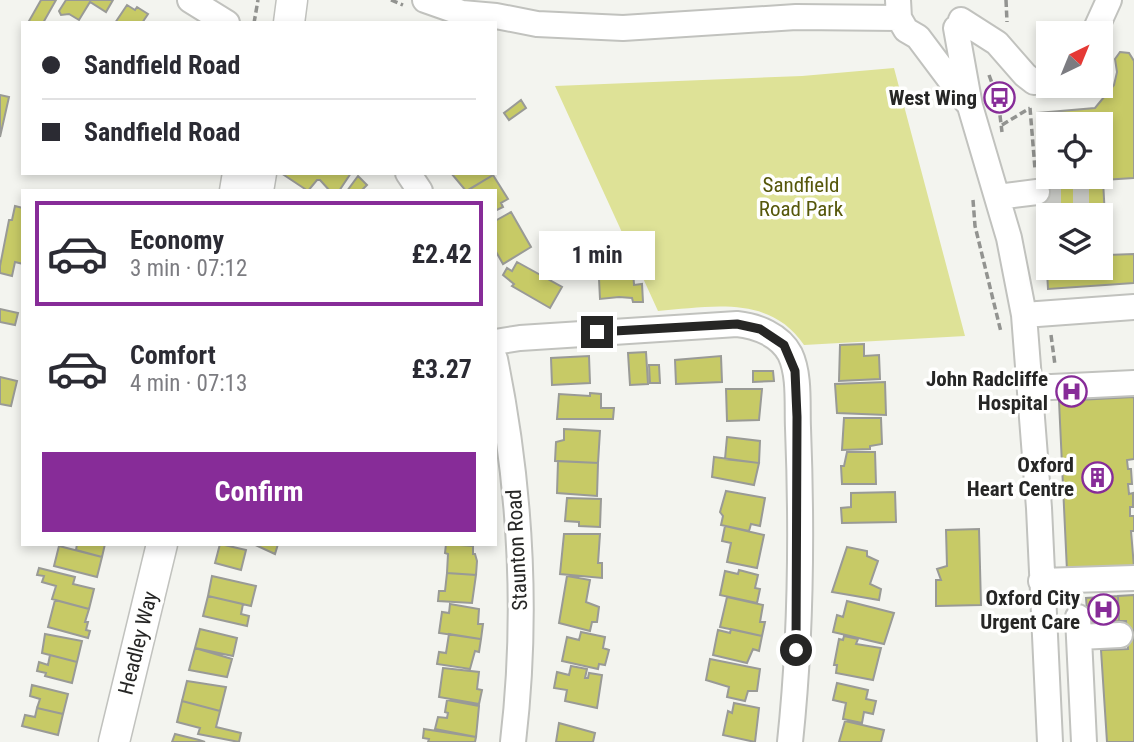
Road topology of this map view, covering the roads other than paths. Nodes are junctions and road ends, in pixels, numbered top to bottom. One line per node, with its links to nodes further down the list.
1 (190, 0): 12 (street)
2 (272, 0): 13 (main road)
3 (292, 0): 14 (main road)
4 (425, 0): 10 (street)
5 (464, 0): 10 (street)
6 (859, 0): 11 (street)
7 (1109, 0): 15 (street)
8 (899, 9): 11 (street); 16 (street)
9 (963, 12): 16 (street); 17 (street); 18 (street)
10 (496, 16): 11 (street)
11 (796, 17)
12 (224, 21)
13 (268, 21)
14 (289, 21)
15 (1099, 21)
16 (918, 37): 18 (street)
17 (1036, 82)
18 (970, 106): 20 (street)
19 (1036, 181): 20 (street)
20 (986, 196): 22 (street)
21 (1134, 307): 22 (street)
22 (1035, 314): 26 (street)
23 (497, 342): 33 (street)
24 (497, 372): 32 (street, Staunton Road)
25 (1134, 383): 26 (street)
26 (1031, 388): 29 (street)
27 (162, 546): 31 (main road, Headley Way)
28 (1134, 578): 29 (street)
29 (1041, 581): 34 (street)
30 (1120, 635): 35 (street)
31 (114, 742)
32 (513, 742)
33 (790, 742)
34 (1051, 742)
35 (1084, 742)

